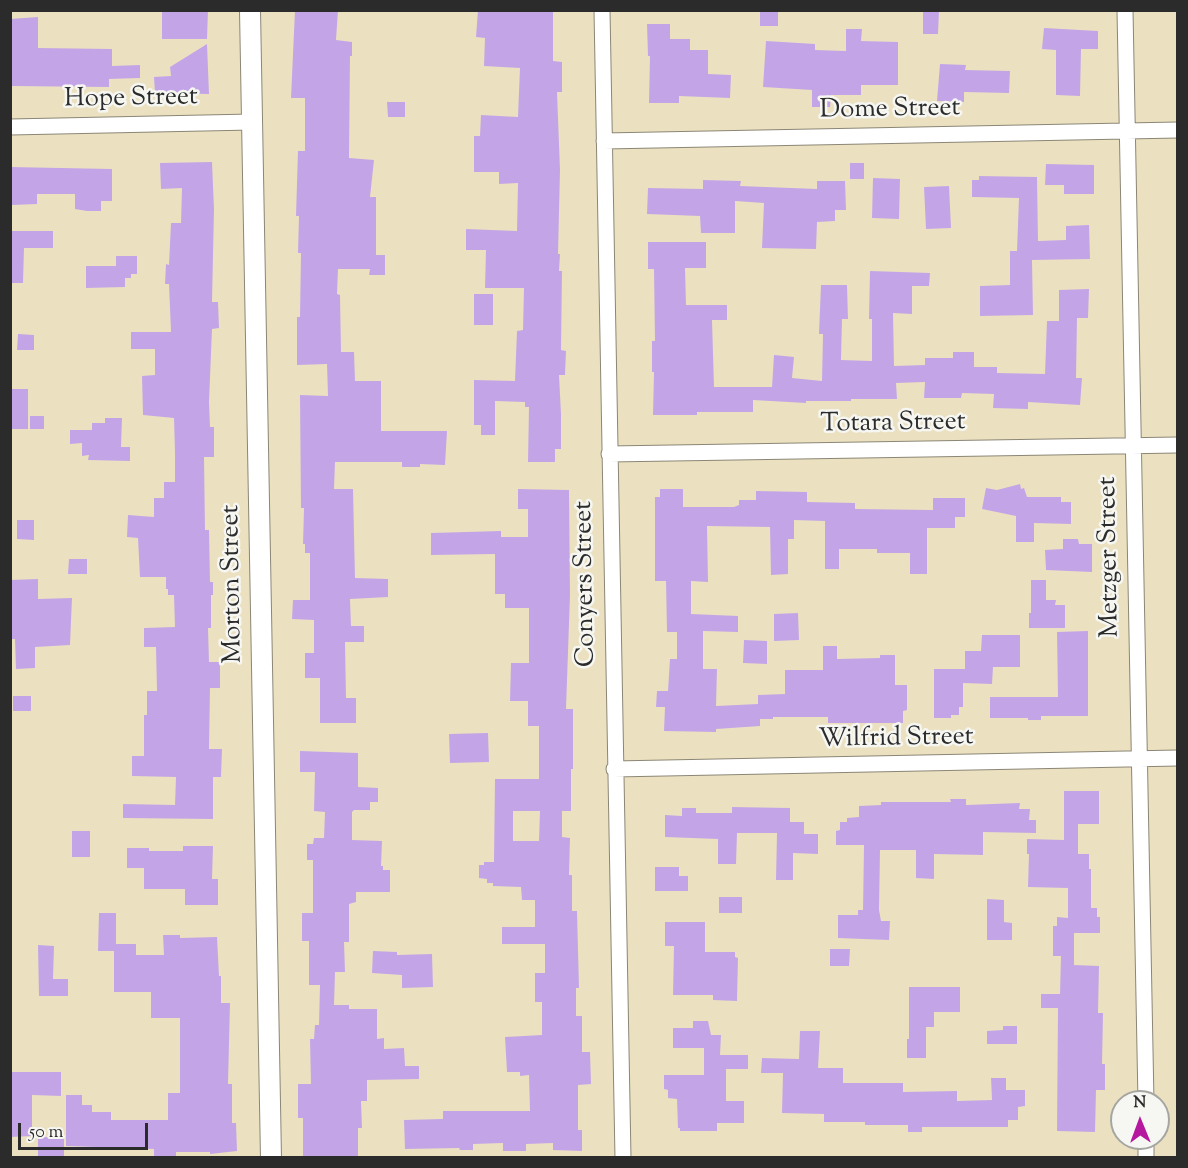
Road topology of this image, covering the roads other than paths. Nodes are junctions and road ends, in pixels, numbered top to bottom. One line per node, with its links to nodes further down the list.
1 (250, 10): 4 (street, Morton Street)
2 (602, 10): 8 (street, Conyers Street)
3 (1125, 10): 7 (street, Metzger Street)
4 (252, 122): 5 (street, Hope Street); 16 (street, Morton Street)
5 (10, 127)
6 (1178, 130): 7 (street, Dome Street)
7 (1127, 131): 8 (street, Dome Street); 9 (street, Metzger Street)
8 (604, 141): 11 (street, Conyers Street)
9 (1133, 445): 10 (street, Totara Street); 11 (street, Totara Street); 13 (street, Metzger Street)
10 (1178, 445)
11 (609, 454): 14 (street, Conyers Street)
12 (1178, 758): 13 (street, Wilfrid Street)
13 (1140, 759): 14 (street, Wilfrid Street); 15 (street, Metzger Street)
14 (614, 769): 17 (street, Conyers Street)
15 (1146, 1090)
16 (271, 1158)
17 (622, 1158)

